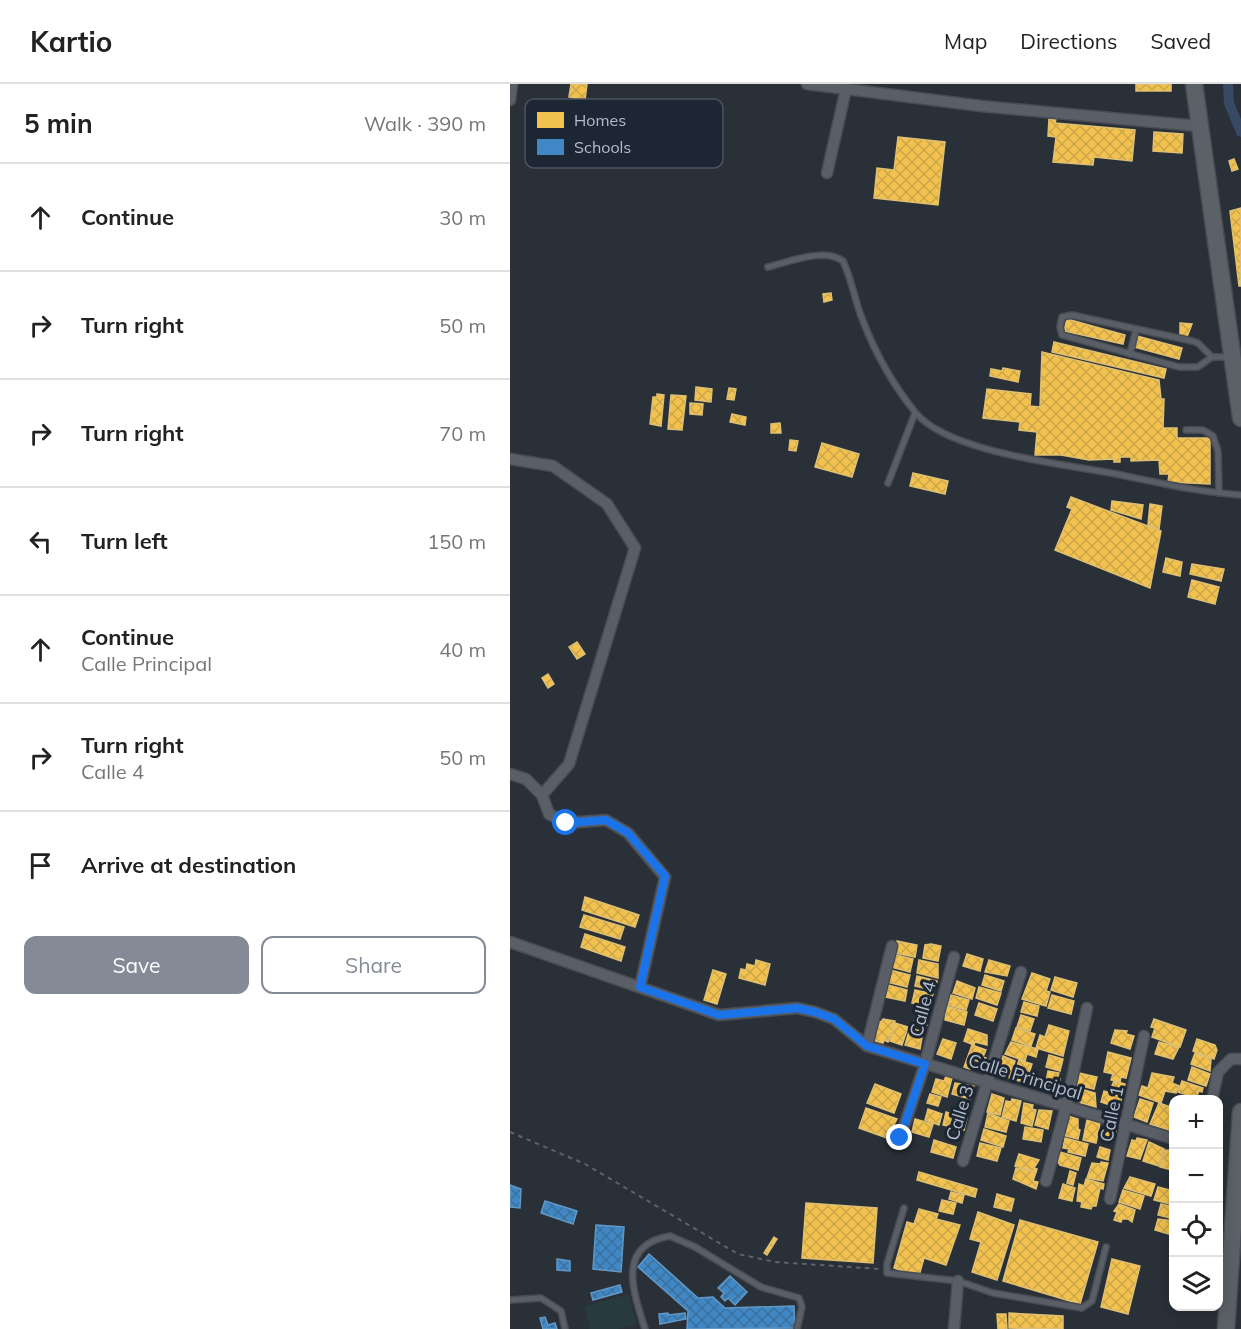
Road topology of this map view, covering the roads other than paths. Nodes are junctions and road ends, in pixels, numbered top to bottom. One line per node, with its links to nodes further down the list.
1 (512, 84): 5 (street)
2 (807, 84): 4 (street)
3 (1194, 84): 6 (main road)
4 (846, 89): 6 (street); 7 (street)
5 (510, 100)
6 (1198, 126): 12 (main road)
7 (828, 173)
8 (768, 267): 13 (lane)
9 (1136, 329): 10 (lane); 10 (lane); 11 (lane)
10 (1130, 354): 11 (lane)
11 (1212, 357): 12 (lane)
12 (1233, 357): 14 (main road)
13 (915, 413): 17 (lane); 18 (lane)
14 (1241, 418)
15 (1186, 430): 18 (lane)
16 (510, 459): 21 (street)
17 (888, 483)
18 (1219, 494): 19 (lane)
19 (1241, 495)
20 (510, 774): 21 (street)
21 (543, 795): 26 (street)
22 (510, 942): 26 (street)
23 (892, 946): 29 (street)
24 (954, 957): 31 (street, Calle 4)
25 (1021, 972): 32 (street, Calle 3)
26 (640, 987): 29 (street)
27 (1087, 1008): 34 (street)
28 (1144, 1036): 36 (street, Calle 1)
29 (867, 1046): 31 (street, Calle Principal)
30 (1241, 1059): 33 (street)
31 (925, 1064): 32 (street, Calle Principal); 38 (street, Calle 4)
32 (987, 1083): 34 (street, Calle Principal); 39 (street, Calle 3)
33 (1213, 1095)
34 (1066, 1107): 36 (street, Calle Principal); 40 (street)
35 (1241, 1112): 43 (main road)
36 (1127, 1126): 37 (street, Calle Principal); 41 (street, Calle 1)
37 (1169, 1137)
38 (900, 1138)
39 (963, 1161)
40 (1047, 1181)
41 (1110, 1199)
42 (904, 1208): 45 (lane)
43 (1225, 1246): 51 (main road)
44 (1106, 1247): 45 (lane)
45 (958, 1281): 50 (street)
46 (510, 1300): 47 (lane)
47 (565, 1329)
48 (645, 1329): 49 (lane)
49 (797, 1329)
50 (954, 1329)
51 (1226, 1329)

